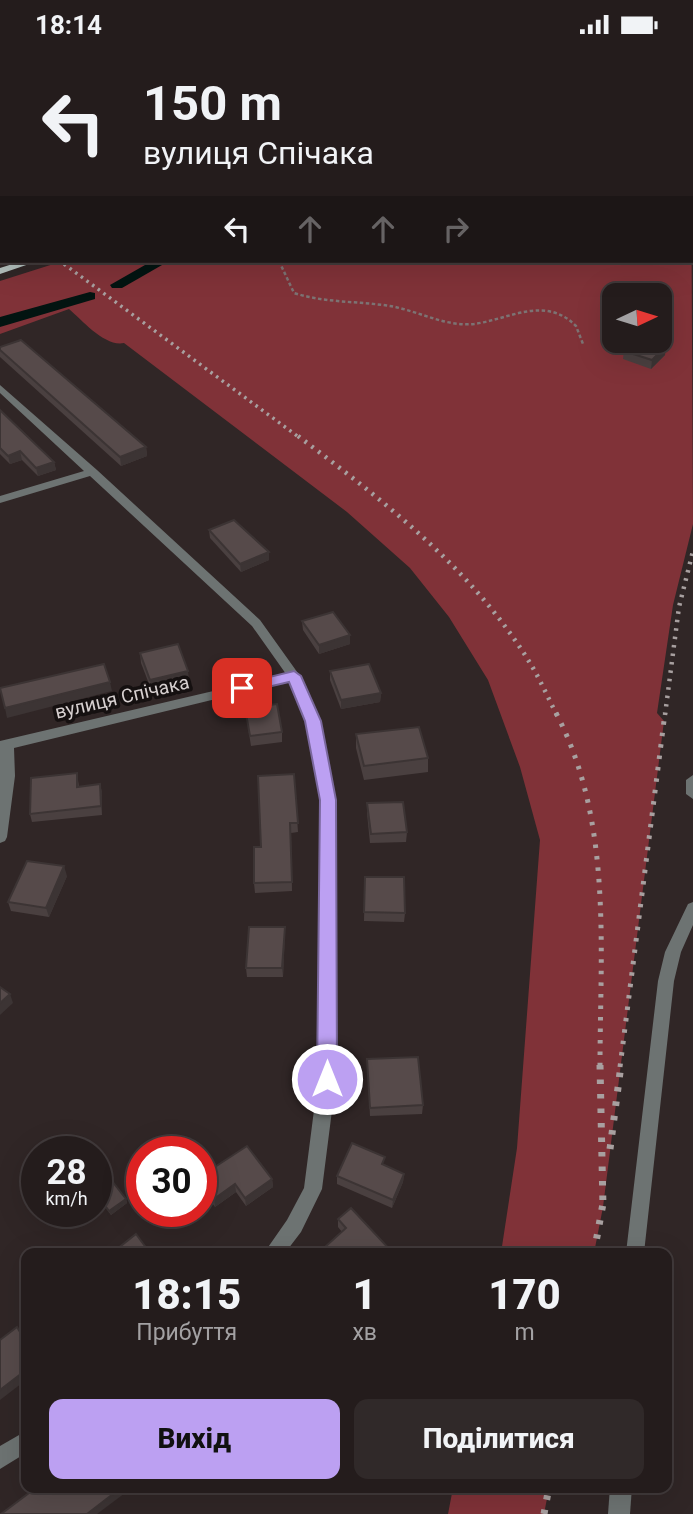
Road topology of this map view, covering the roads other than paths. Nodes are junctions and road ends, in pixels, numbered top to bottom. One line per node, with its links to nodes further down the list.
1 (26, 263): 2 (main road)
2 (0, 271)
3 (0, 388): 4 (street)
4 (93, 472): 5 (street); 6 (street)
5 (0, 500)
6 (294, 676): 7 (street, вулиця Спічака); 12 (street)
7 (4, 745): 10 (street)
8 (693, 780): 9 (street)
9 (693, 794)
10 (0, 837)
11 (693, 908): 13 (street)
12 (277, 1248)
13 (636, 1248)
14 (21, 1444): 15 (street)
15 (0, 1459)
16 (621, 1493): 17 (street)
17 (619, 1514)

